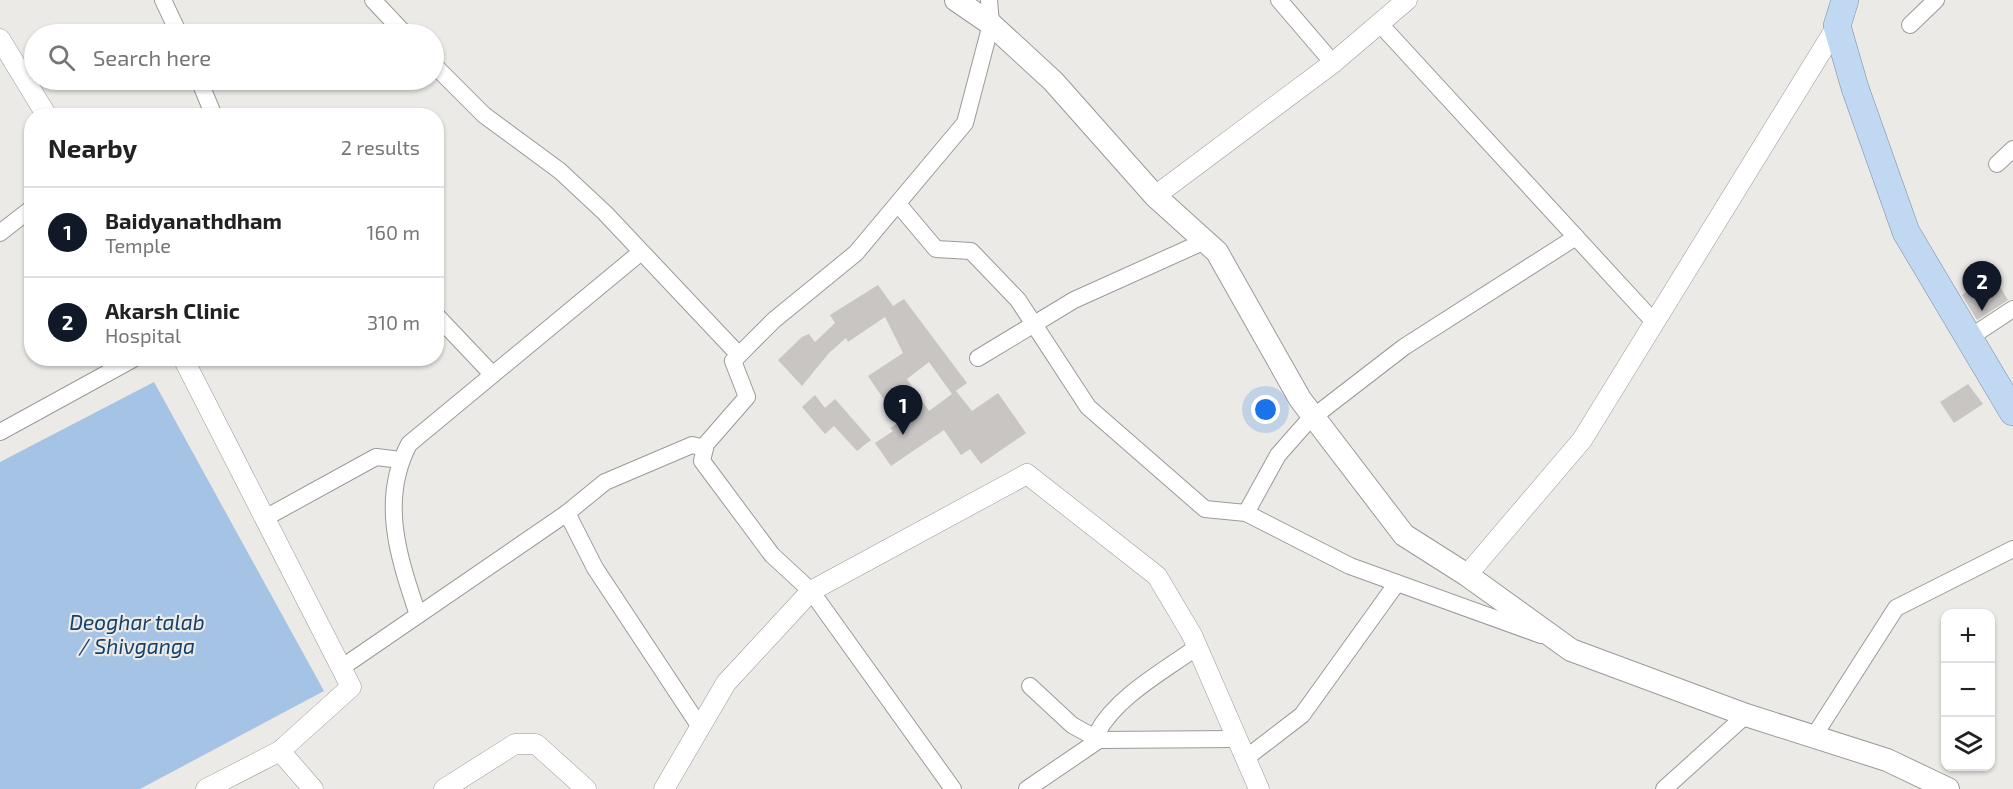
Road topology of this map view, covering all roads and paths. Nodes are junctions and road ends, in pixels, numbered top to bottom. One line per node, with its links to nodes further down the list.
1 (163, 0): 10 (street)
2 (374, 0): 11 (street)
3 (956, 0): 12 (main road)
4 (989, 0): 12 (street)
5 (1279, 0): 16 (street)
6 (1407, 0): 9 (street)
7 (1845, 0): 14 (highway)
8 (1936, 0): 13 (street)
9 (1379, 23): 16 (street); 29 (street)
10 (174, 24)
11 (396, 24)
12 (991, 24): 25 (main road); 26 (street)
13 (1910, 25)
14 (1836, 26): 35 (street); 36 (highway)
15 (0, 39): 18 (street)
16 (1333, 63): 25 (street)
17 (444, 75): 31 (street)
18 (24, 78)
19 (31, 90): 21 (street)
20 (203, 90): 22 (street)
21 (42, 108)
22 (211, 108)
23 (2013, 149): 24 (street)
24 (1997, 164)
25 (1155, 196): 30 (main road)
26 (898, 204): 34 (street); 37 (street)
27 (24, 214): 28 (street)
28 (0, 233)
29 (1576, 237): 35 (street); 43 (street)
30 (1205, 241): 34 (street); 43 (main road)
31 (641, 252): 37 (street); 41 (street)
32 (2013, 309): 36 (street)
33 (444, 323): 41 (street)
34 (1033, 323): 38 (street); 48 (street)
35 (1656, 323): 51 (street)
36 (1969, 338): 42 (highway)
37 (739, 355): 45 (street)
38 (978, 358)
39 (120, 366): 44 (street)
40 (187, 366): 49 (street)
41 (492, 374): 46 (street)
42 (2013, 412)
43 (1314, 417): 48 (street); 51 (main road)
44 (0, 432)
45 (705, 448): 47 (street); 53 (street)
46 (401, 460): 49 (street); 54 (street)
47 (567, 513): 54 (street); 60 (street)
48 (1246, 513): 52 (street)
49 (265, 518): 57 (street)
50 (2013, 549): 61 (street)
51 (1467, 576): 55 (main road)
52 (1397, 583): 55 (street); 65 (street)
53 (811, 591): 56 (street); 60 (street); 71 (street)
54 (418, 615): 57 (street)
55 (1559, 641): 59 (main road)
56 (1197, 647): 62 (street); 63 (street)
57 (341, 668): 64 (street)
58 (1030, 686): 63 (street)
59 (1746, 715): 61 (main road); 74 (street)
60 (700, 727): 70 (street)
61 (1814, 736): 75 (main road)
62 (1237, 739): 63 (street); 65 (street)
63 (1100, 740): 72 (street)
64 (280, 751): 66 (street); 67 (street)
65 (1246, 759): 73 (street)
66 (206, 789)
67 (313, 789)
68 (444, 789): 69 (street)
69 (586, 789)
70 (664, 789)
71 (953, 789)
72 (1027, 789)
73 (1259, 789)
74 (1664, 789)
75 (1948, 789)

